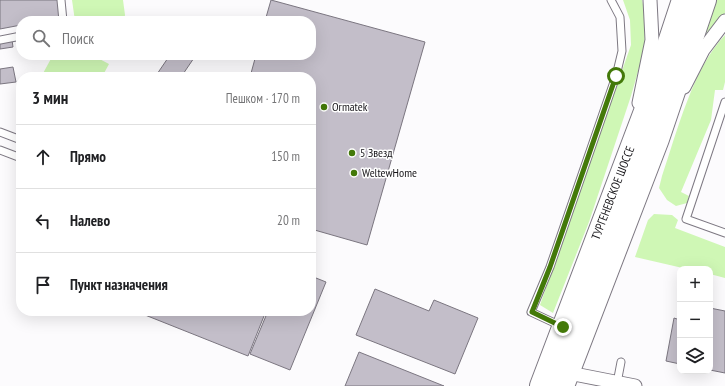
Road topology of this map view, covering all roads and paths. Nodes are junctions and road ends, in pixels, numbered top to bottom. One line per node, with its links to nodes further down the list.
1 (61, 0): 6 (lane)
2 (611, 0): 18 (lane)
3 (650, 0): 16 (street)
4 (683, 0): 16 (highway, ТУРГЕНЕВСКОЕ ШОССЕ)
5 (705, 0): 13 (highway, ТУРГЕНЕВСКОЕ ШОССЕ)
6 (63, 16)
7 (725, 21): 13 (street)
8 (16, 37): 9 (lane)
9 (0, 40)
10 (725, 102): 17 (lane)
11 (0, 132): 12 (lane)
12 (16, 138)
13 (658, 139): 20 (highway, ТУРГЕНЕВСКОЕ ШОССЕ)
14 (0, 150): 15 (lane)
15 (16, 156)
16 (624, 163): 18 (highway, ТУРГЕНЕВСКОЕ ШОССЕ)
17 (725, 232)
18 (563, 327): 22 (highway, ТУРГЕНЕВСКОЕ ШОССЕ)
19 (621, 362): 21 (lane)
20 (566, 380): 21 (street)
21 (617, 382): 23 (street)
22 (541, 386)
23 (634, 386)

